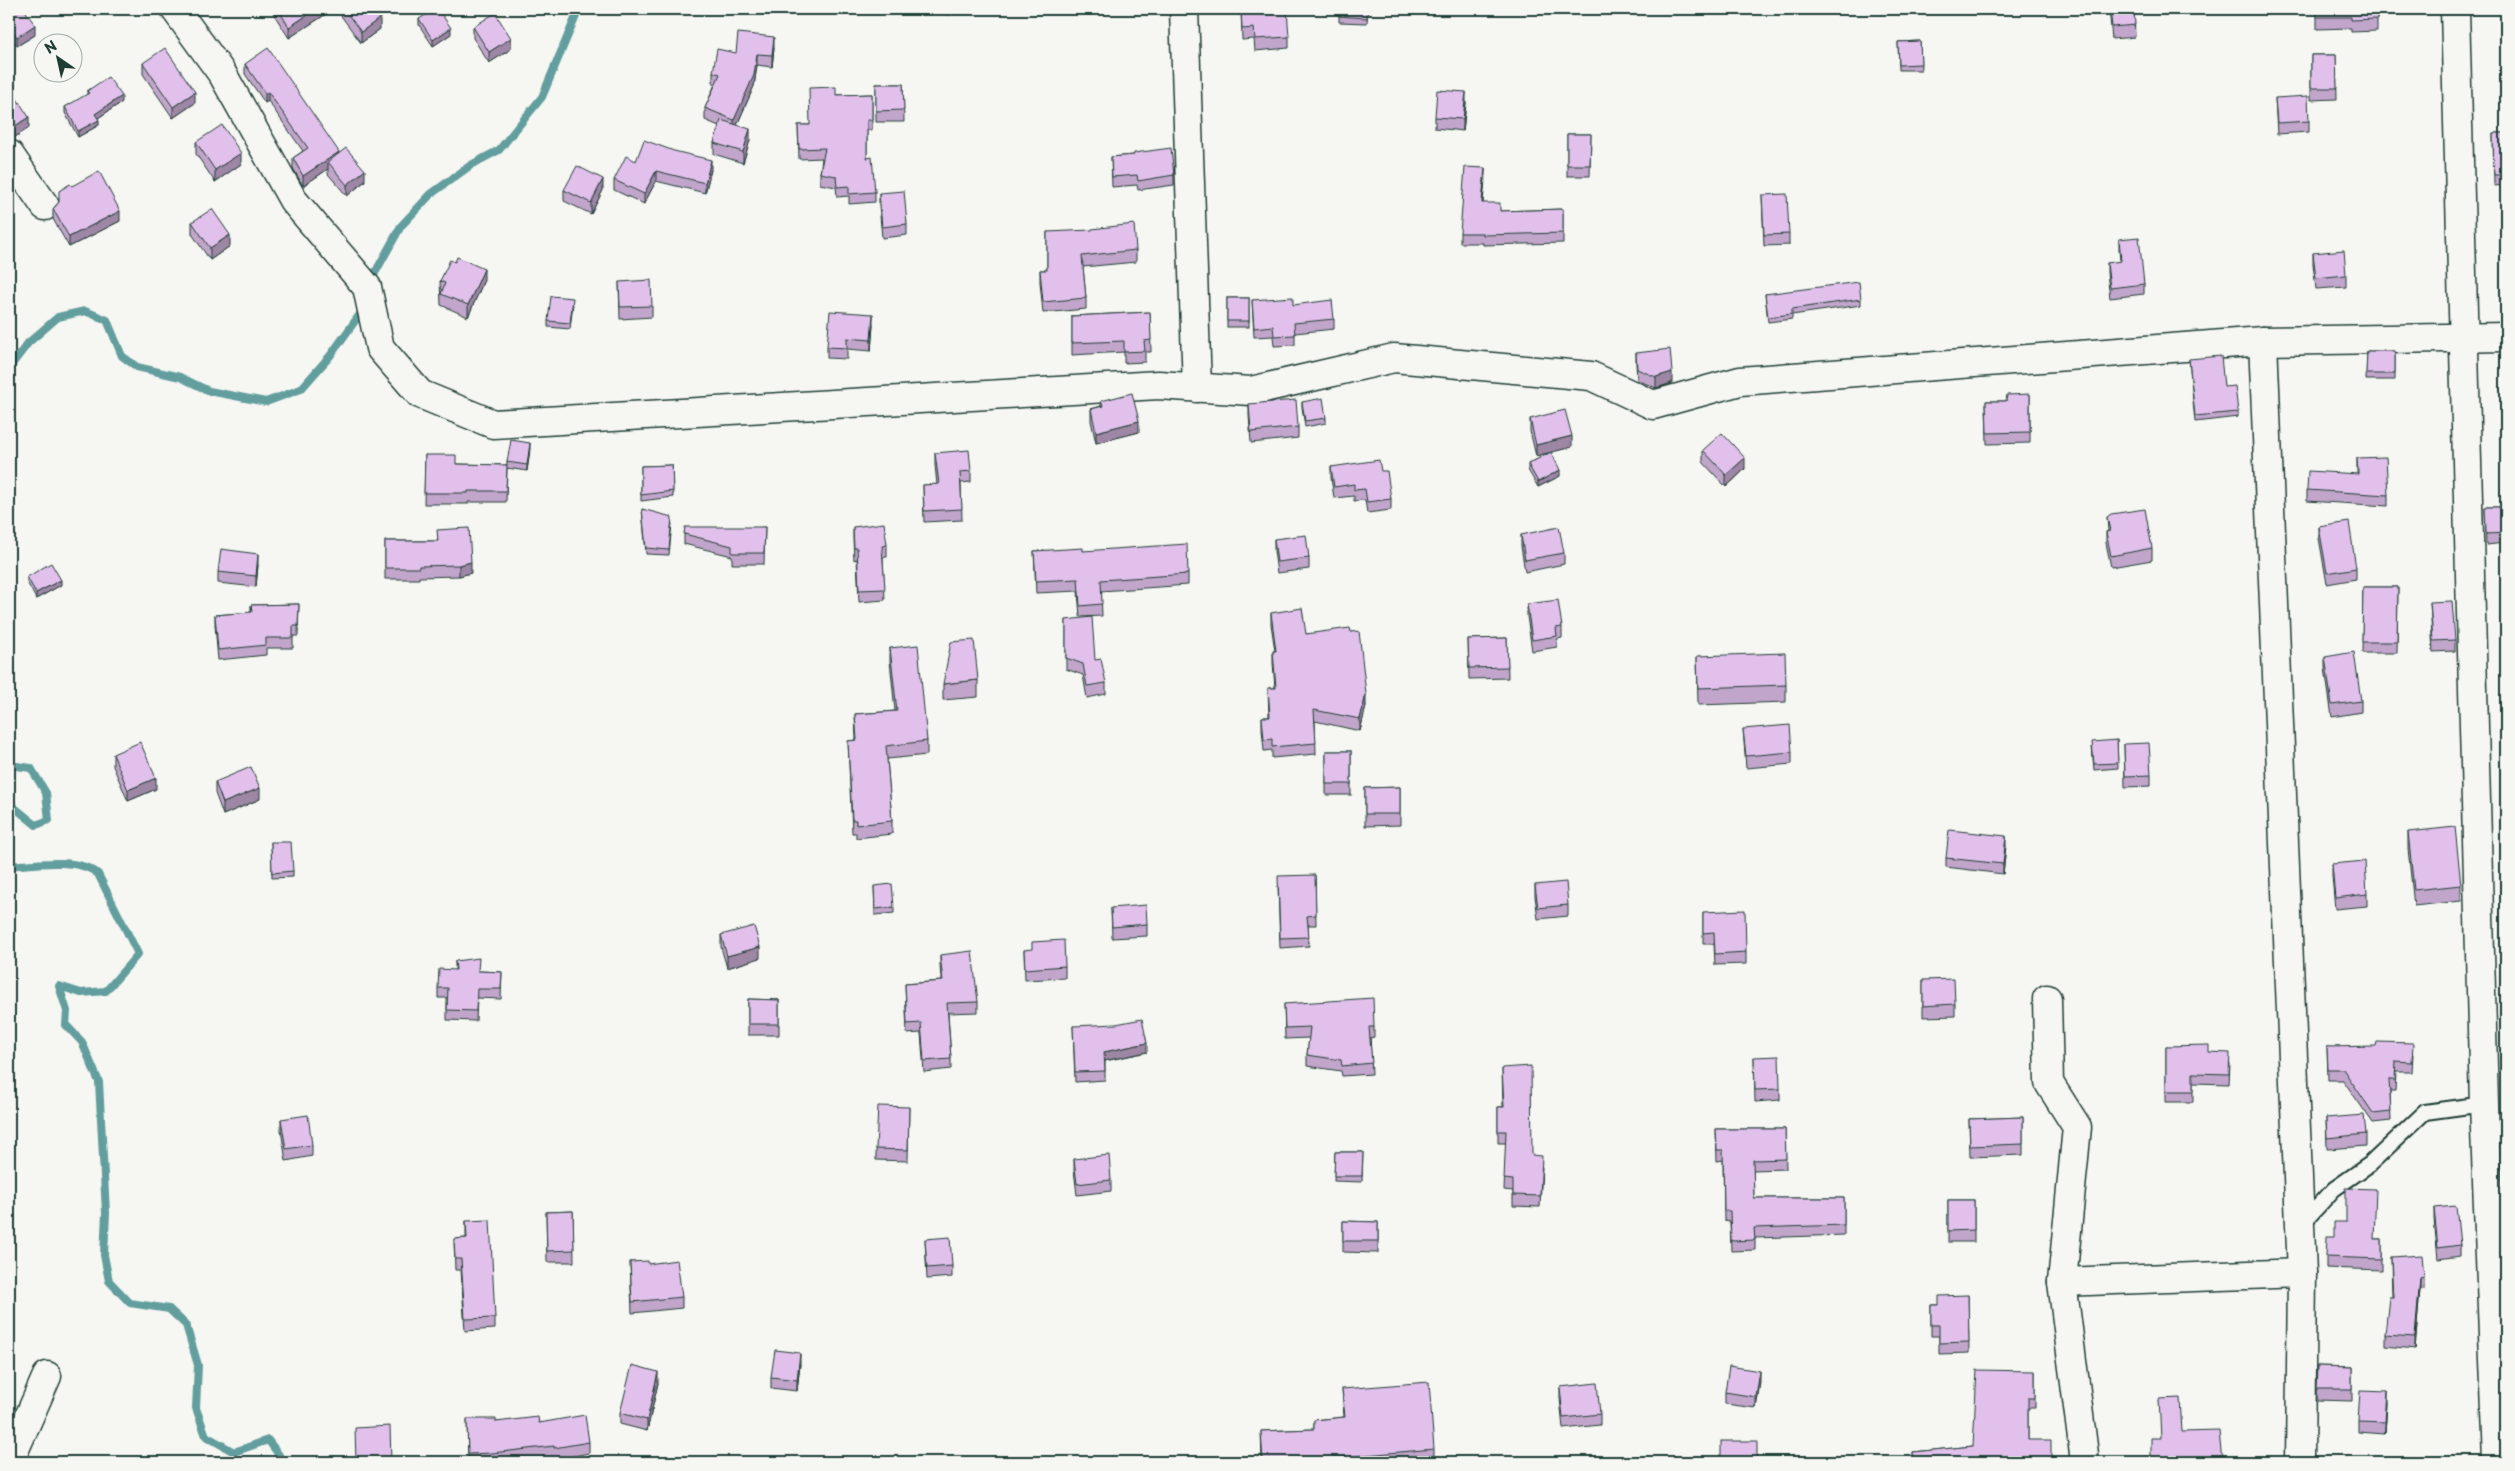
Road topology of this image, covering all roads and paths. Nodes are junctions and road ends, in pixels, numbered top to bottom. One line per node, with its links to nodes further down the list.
1 (175, 9): 9 (street)
2 (1184, 9): 9 (street)
3 (2455, 9): 7 (street)
4 (9, 154): 5 (street)
5 (44, 206)
6 (2506, 336): 7 (street)
7 (2463, 339): 8 (street); 11 (street)
8 (2263, 341): 9 (street); 12 (street)
9 (1197, 388)
10 (2047, 999): 14 (street)
11 (2484, 1104): 12 (lane); 19 (street)
12 (2300, 1226): 13 (street)
13 (2302, 1273): 14 (street); 18 (street)
14 (2062, 1282): 17 (street)
15 (47, 1376): 16 (street)
16 (13, 1462)
17 (2085, 1462)
18 (2300, 1462)
19 (2498, 1462)

